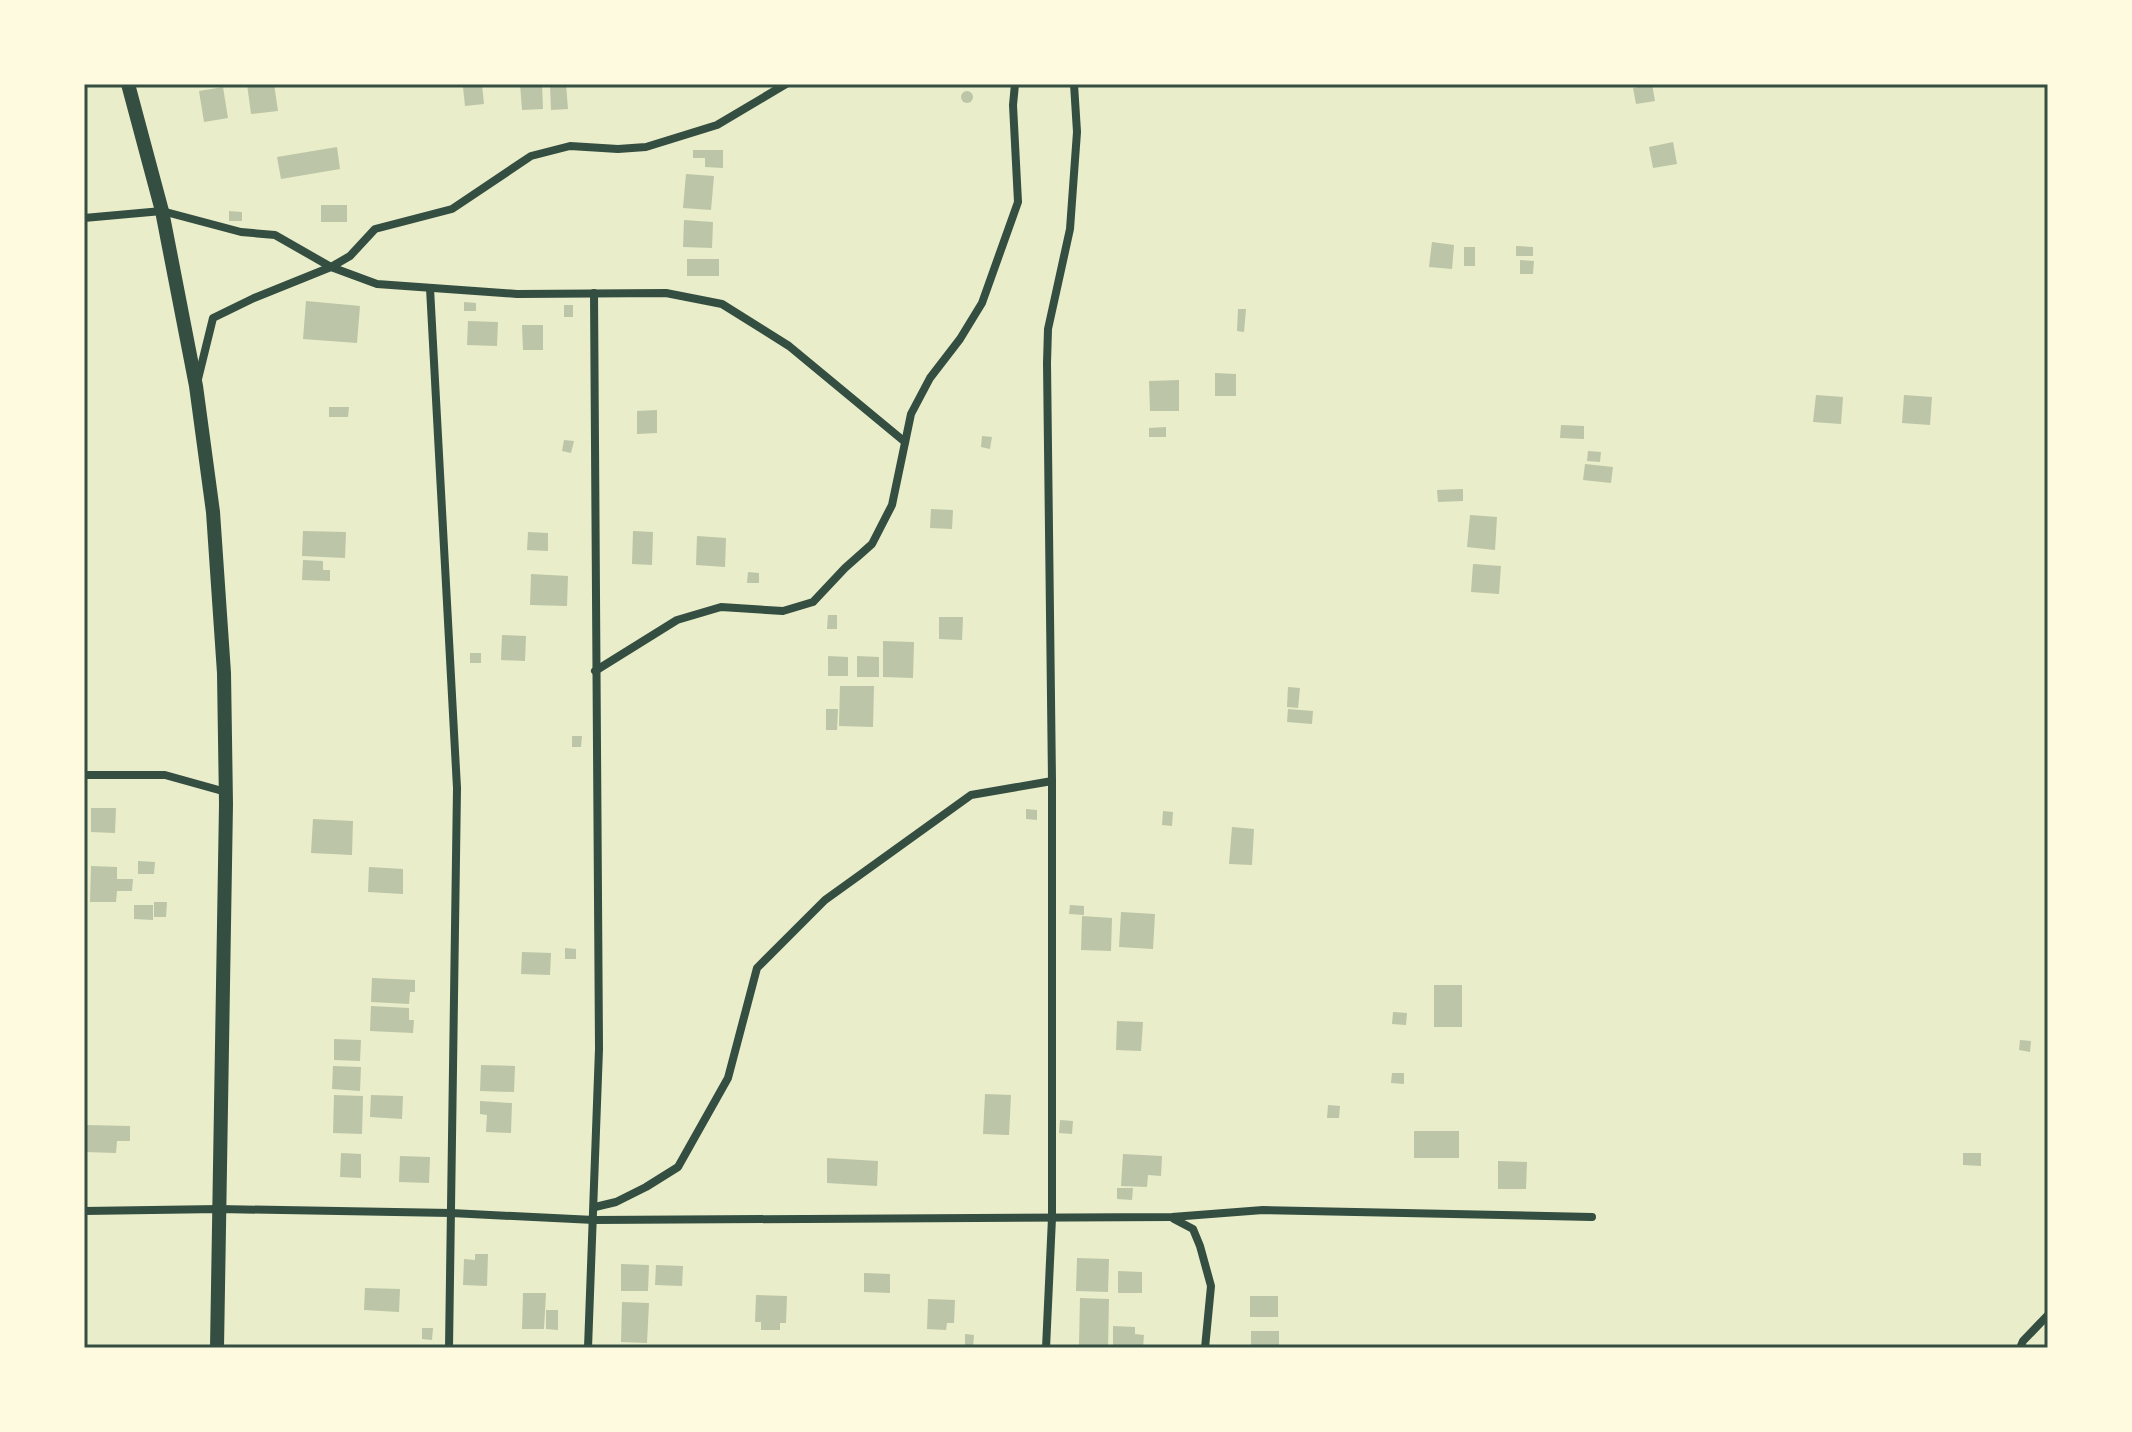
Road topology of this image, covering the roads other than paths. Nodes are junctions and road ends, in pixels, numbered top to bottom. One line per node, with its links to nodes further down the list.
1 (128, 84): 5 (main road)
2 (786, 84): 7 (street)
3 (1015, 84): 11 (street)
4 (1074, 84): 14 (street)
5 (162, 211): 6 (street); 7 (street); 10 (main road)
6 (84, 218)
7 (331, 267): 8 (street); 10 (street)
8 (430, 288): 9 (street); 19 (street)
9 (594, 293): 11 (street); 12 (street)
10 (196, 386): 15 (main road)
11 (905, 442): 12 (street)
12 (595, 671): 16 (street)
13 (84, 775): 15 (street)
14 (1052, 781): 16 (street); 22 (street)
15 (226, 792): 17 (main road)
16 (595, 1207): 23 (street)
17 (219, 1209): 18 (street); 19 (street); 25 (main road)
18 (84, 1211)
19 (451, 1213): 23 (street); 26 (street)
20 (1172, 1217): 21 (street); 22 (street); 29 (street)
21 (1592, 1217)
22 (1052, 1218): 23 (street); 28 (street)
23 (594, 1220): 27 (street)
24 (2048, 1315): 30 (street)
25 (217, 1348)
26 (449, 1348)
27 (588, 1348)
28 (1046, 1348)
29 (1205, 1348)
30 (2020, 1348)

